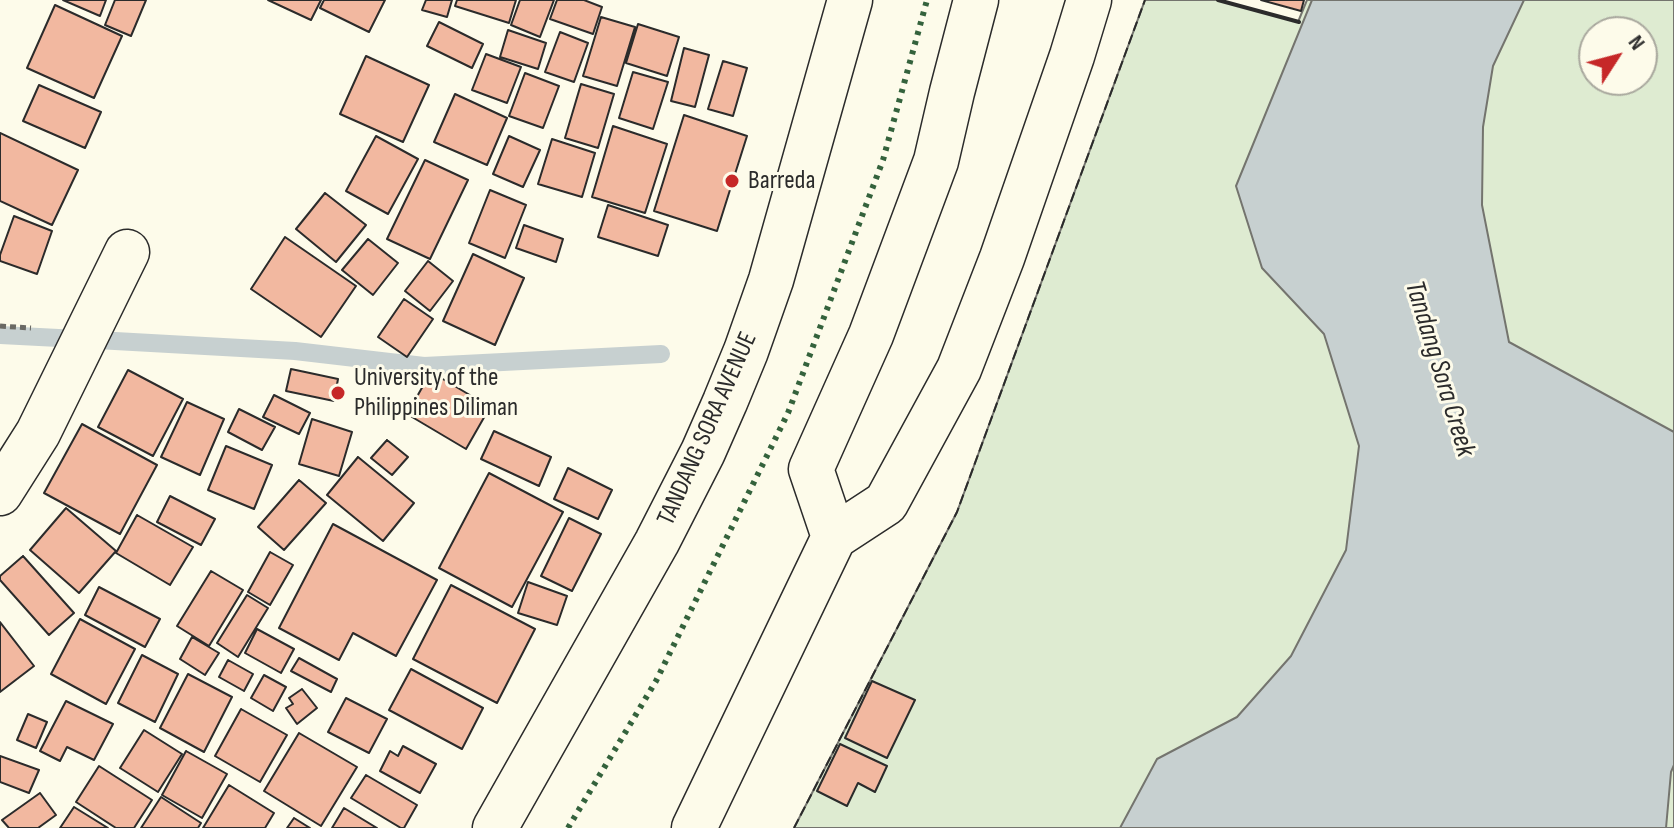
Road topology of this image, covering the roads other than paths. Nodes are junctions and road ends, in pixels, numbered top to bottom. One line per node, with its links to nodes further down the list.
1 (850, 0): 7 (main road, TANDANG SORA AVENUE)
2 (976, 0): 6 (main road)
3 (1089, 0): 6 (main road)
4 (127, 252): 5 (main road)
5 (0, 493)
6 (834, 537): 8 (main road)
7 (495, 828)
8 (694, 828)

